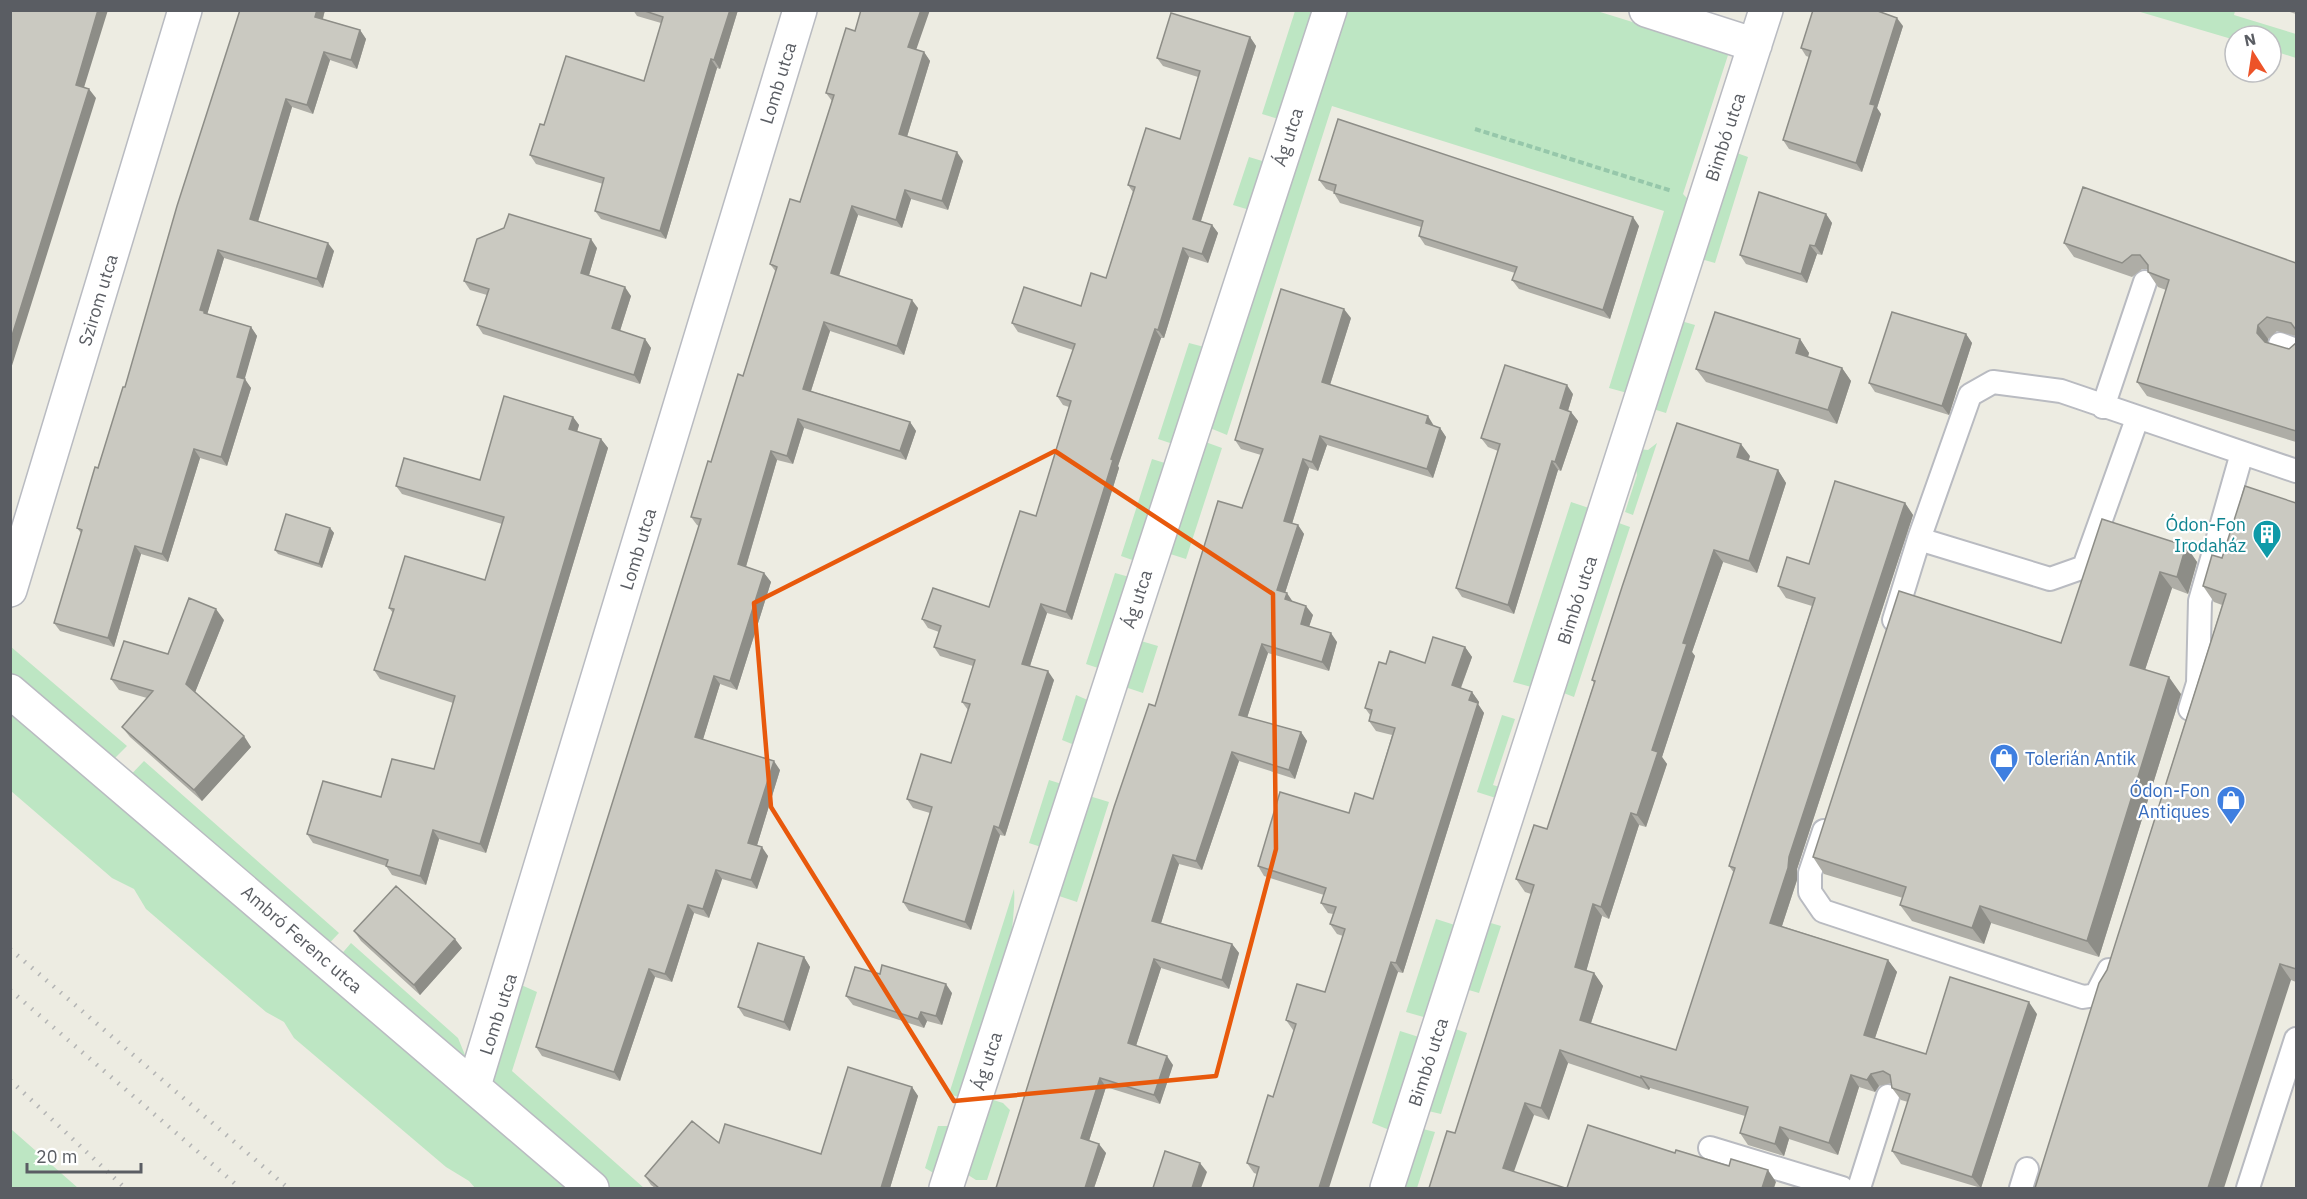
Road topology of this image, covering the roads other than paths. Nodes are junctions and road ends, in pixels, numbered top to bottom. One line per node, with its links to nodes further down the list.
1 (185, 10): 13 (street, Szirom utca)
2 (800, 10): 20 (street, Lomb utca)
3 (1330, 10): 24 (street, Ág utca)
4 (1646, 10): 6 (street)
5 (1766, 10): 6 (street, Bimbó utca)
6 (1755, 45): 25 (street, Bimbó utca)
7 (2145, 282): 8 (lane)
8 (2103, 406): 9 (lane); 12 (lane)
9 (2137, 419): 10 (lane); 12 (lane)
10 (2242, 453): 11 (lane); 16 (lane)
11 (2296, 471)
12 (1920, 539): 14 (lane)
13 (10, 590)
14 (1887, 642)
15 (10, 691): 20 (street, Ambró Ferenc utca)
16 (2184, 727)
17 (1832, 807): 18 (lane)
18 (2115, 949)
19 (2296, 1040): 28 (lane)
20 (474, 1086): 23 (street, Ambró Ferenc utca)
21 (1888, 1096): 27 (lane)
22 (1710, 1148): 26 (lane)
23 (592, 1188)
24 (946, 1188)
25 (1387, 1188)
26 (1842, 1188)
27 (1859, 1188)
28 (2248, 1188)

